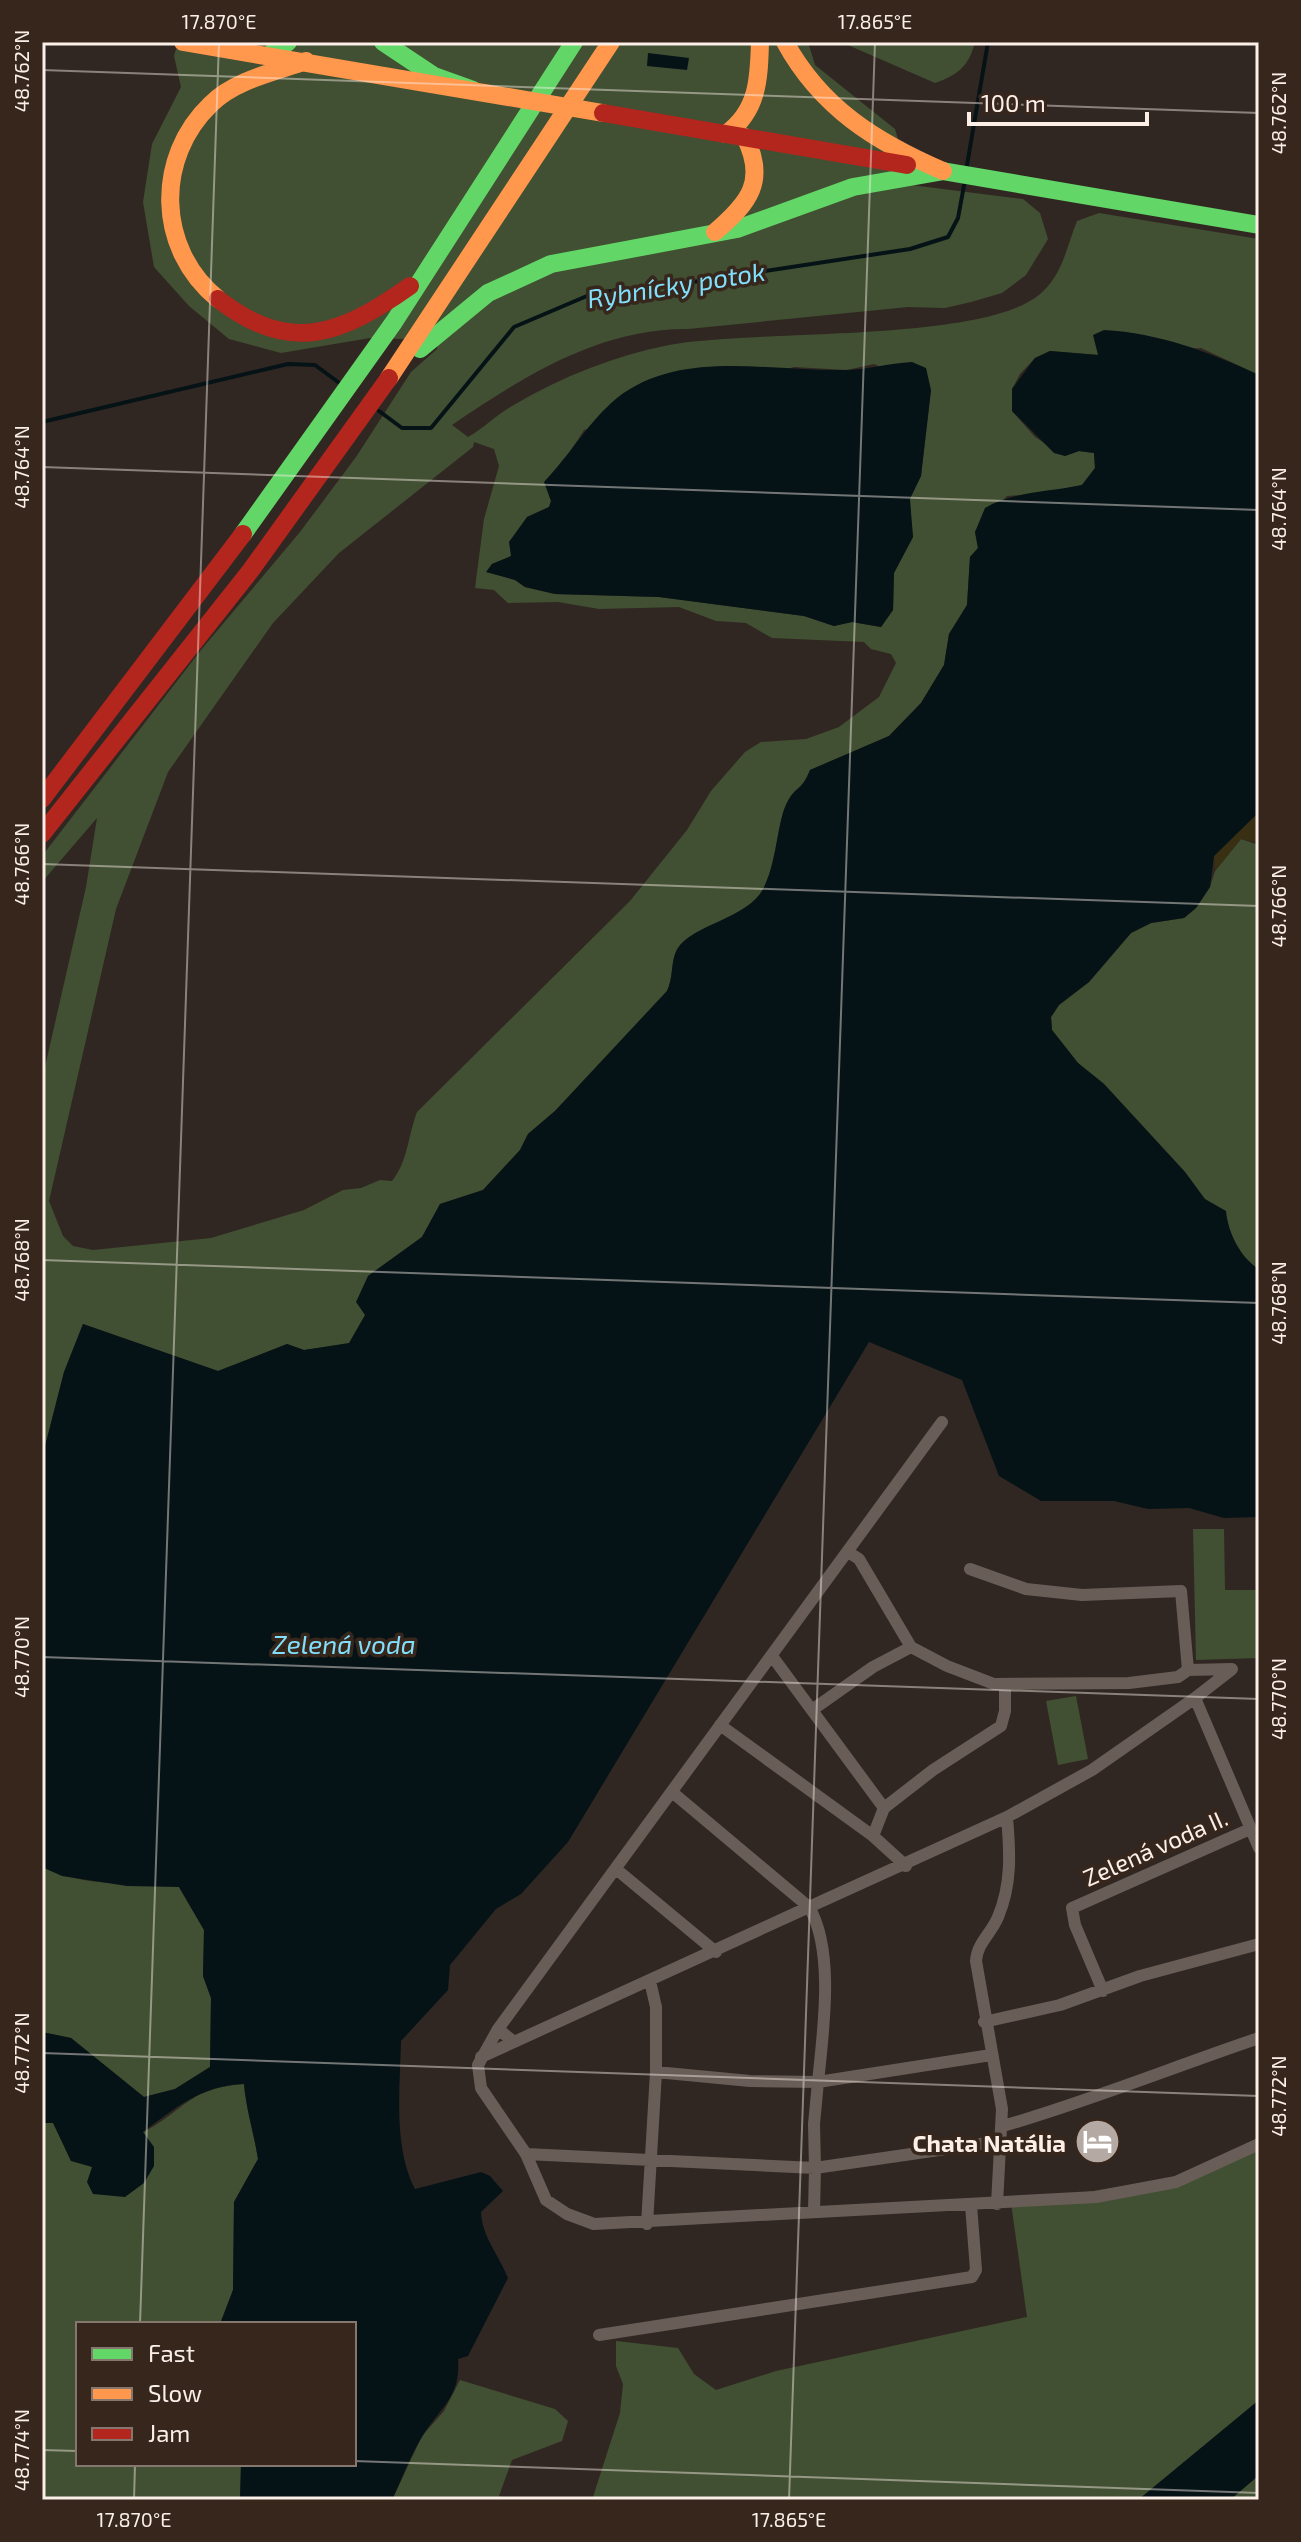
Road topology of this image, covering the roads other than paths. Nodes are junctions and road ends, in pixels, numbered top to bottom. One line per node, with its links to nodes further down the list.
1 (183, 42): 8 (main road)
2 (288, 42): 8 (main road)
3 (383, 42): 10 (main road)
4 (574, 42): 16 (main road)
5 (611, 42): 17 (main road)
6 (760, 42): 11 (main road)
7 (785, 42): 13 (main road)
8 (269, 55): 9 (main road)
9 (306, 61): 10 (main road); 16 (main road)
10 (473, 90): 11 (main road)
11 (726, 134): 12 (main road)
12 (745, 137): 13 (main road); 15 (main road)
13 (944, 171): 14 (main road); 15 (main road)
14 (1259, 225)
15 (714, 233): 17 (main road)
16 (421, 278): 18 (main road)
17 (403, 359): 19 (main road)
18 (42, 799)
19 (42, 834)
20 (942, 1422): 21 (street)
21 (848, 1552): 23 (street); 24 (street)
22 (970, 1569): 25 (street)
23 (911, 1647): 26 (street); 28 (street)
24 (772, 1656): 28 (street); 29 (street)
25 (1183, 1674): 26 (street); 27 (street, Zelená voda II.); 27 (street)
26 (1005, 1686): 31 (street)
27 (1193, 1699): 32 (street); 33 (street, Zelená voda II.)
28 (812, 1710): 31 (street)
29 (720, 1725): 30 (street); 34 (street)
30 (672, 1792): 37 (street); 38 (street)
31 (884, 1808): 34 (street)
32 (1007, 1817): 36 (street); 43 (street)
33 (1250, 1829): 35 (street, Zelená voda II.); 42 (street, Zelená voda II.)
34 (873, 1836): 36 (street)
35 (1259, 1848)
36 (906, 1866): 38 (street)
37 (616, 1869): 40 (street); 44 (street)
38 (809, 1907): 40 (street); 50 (street)
39 (1259, 1944): 42 (street)
40 (716, 1952): 41 (street)
41 (650, 1981): 46 (street); 49 (street)
42 (1103, 1991): 43 (street)
43 (984, 2022): 47 (street)
44 (498, 2029): 46 (street); 48 (street)
45 (1259, 2038): 51 (street)
46 (514, 2042): 48 (street)
47 (991, 2055): 50 (street); 51 (street)
48 (481, 2057): 54 (street)
49 (656, 2072): 50 (street); 55 (street)
50 (818, 2082): 56 (street)
51 (1003, 2126): 52 (street)
52 (1001, 2141): 56 (street); 57 (street)
53 (1259, 2144): 57 (street)
54 (526, 2154): 55 (street); 60 (street)
55 (649, 2159): 56 (street); 60 (street)
56 (815, 2168): 59 (street)
57 (997, 2204): 58 (street)
58 (971, 2205): 59 (street); 61 (street)
59 (814, 2212): 60 (street)
60 (647, 2224)
61 (599, 2335)

